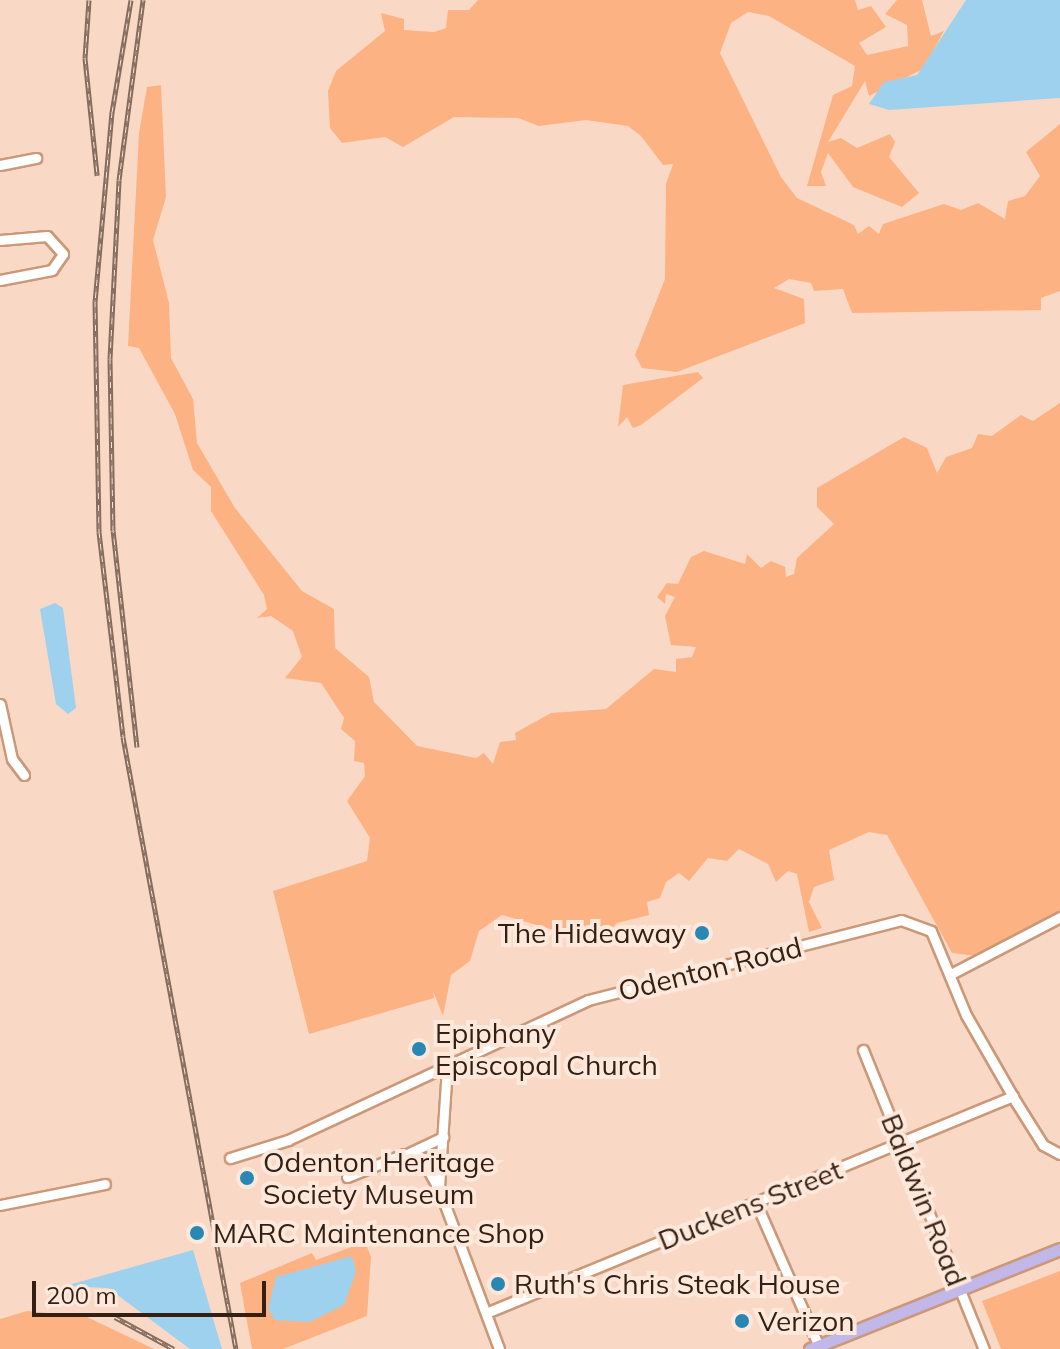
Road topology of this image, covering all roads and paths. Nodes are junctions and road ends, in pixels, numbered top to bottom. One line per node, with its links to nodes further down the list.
1 (36, 158): 2 (street)
2 (0, 165)
3 (0, 240): 4 (street)
4 (0, 280)
5 (0, 704): 6 (street)
6 (24, 775)
7 (1060, 917): 8 (street)
8 (951, 974): 10 (street, Odenton Road); 11 (street, Odenton Road)
9 (863, 1050): 13 (street, Baldwin Road)
10 (447, 1067): 12 (street); 17 (street, Odenton Road)
11 (1013, 1096): 13 (street, Duckens Street); 15 (street, Odenton Road)
12 (444, 1137): 14 (street); 18 (street)
13 (899, 1143): 22 (street, Duckens Street); 25 (street, Baldwin Road)
14 (409, 1153): 16 (street); 19 (street)
15 (1060, 1154)
16 (421, 1157): 18 (street); 21 (street)
17 (230, 1158)
18 (440, 1162): 21 (street)
19 (347, 1177)
20 (105, 1184): 23 (street)
21 (439, 1189): 26 (street)
22 (756, 1203): 26 (street, Duckens Street); 27 (street)
23 (0, 1205)
24 (1060, 1249): 25 (main road)
25 (962, 1289): 27 (main road); 29 (street, Baldwin Road)
26 (486, 1313): 28 (street)
27 (816, 1348)
28 (499, 1349)
29 (984, 1349)

